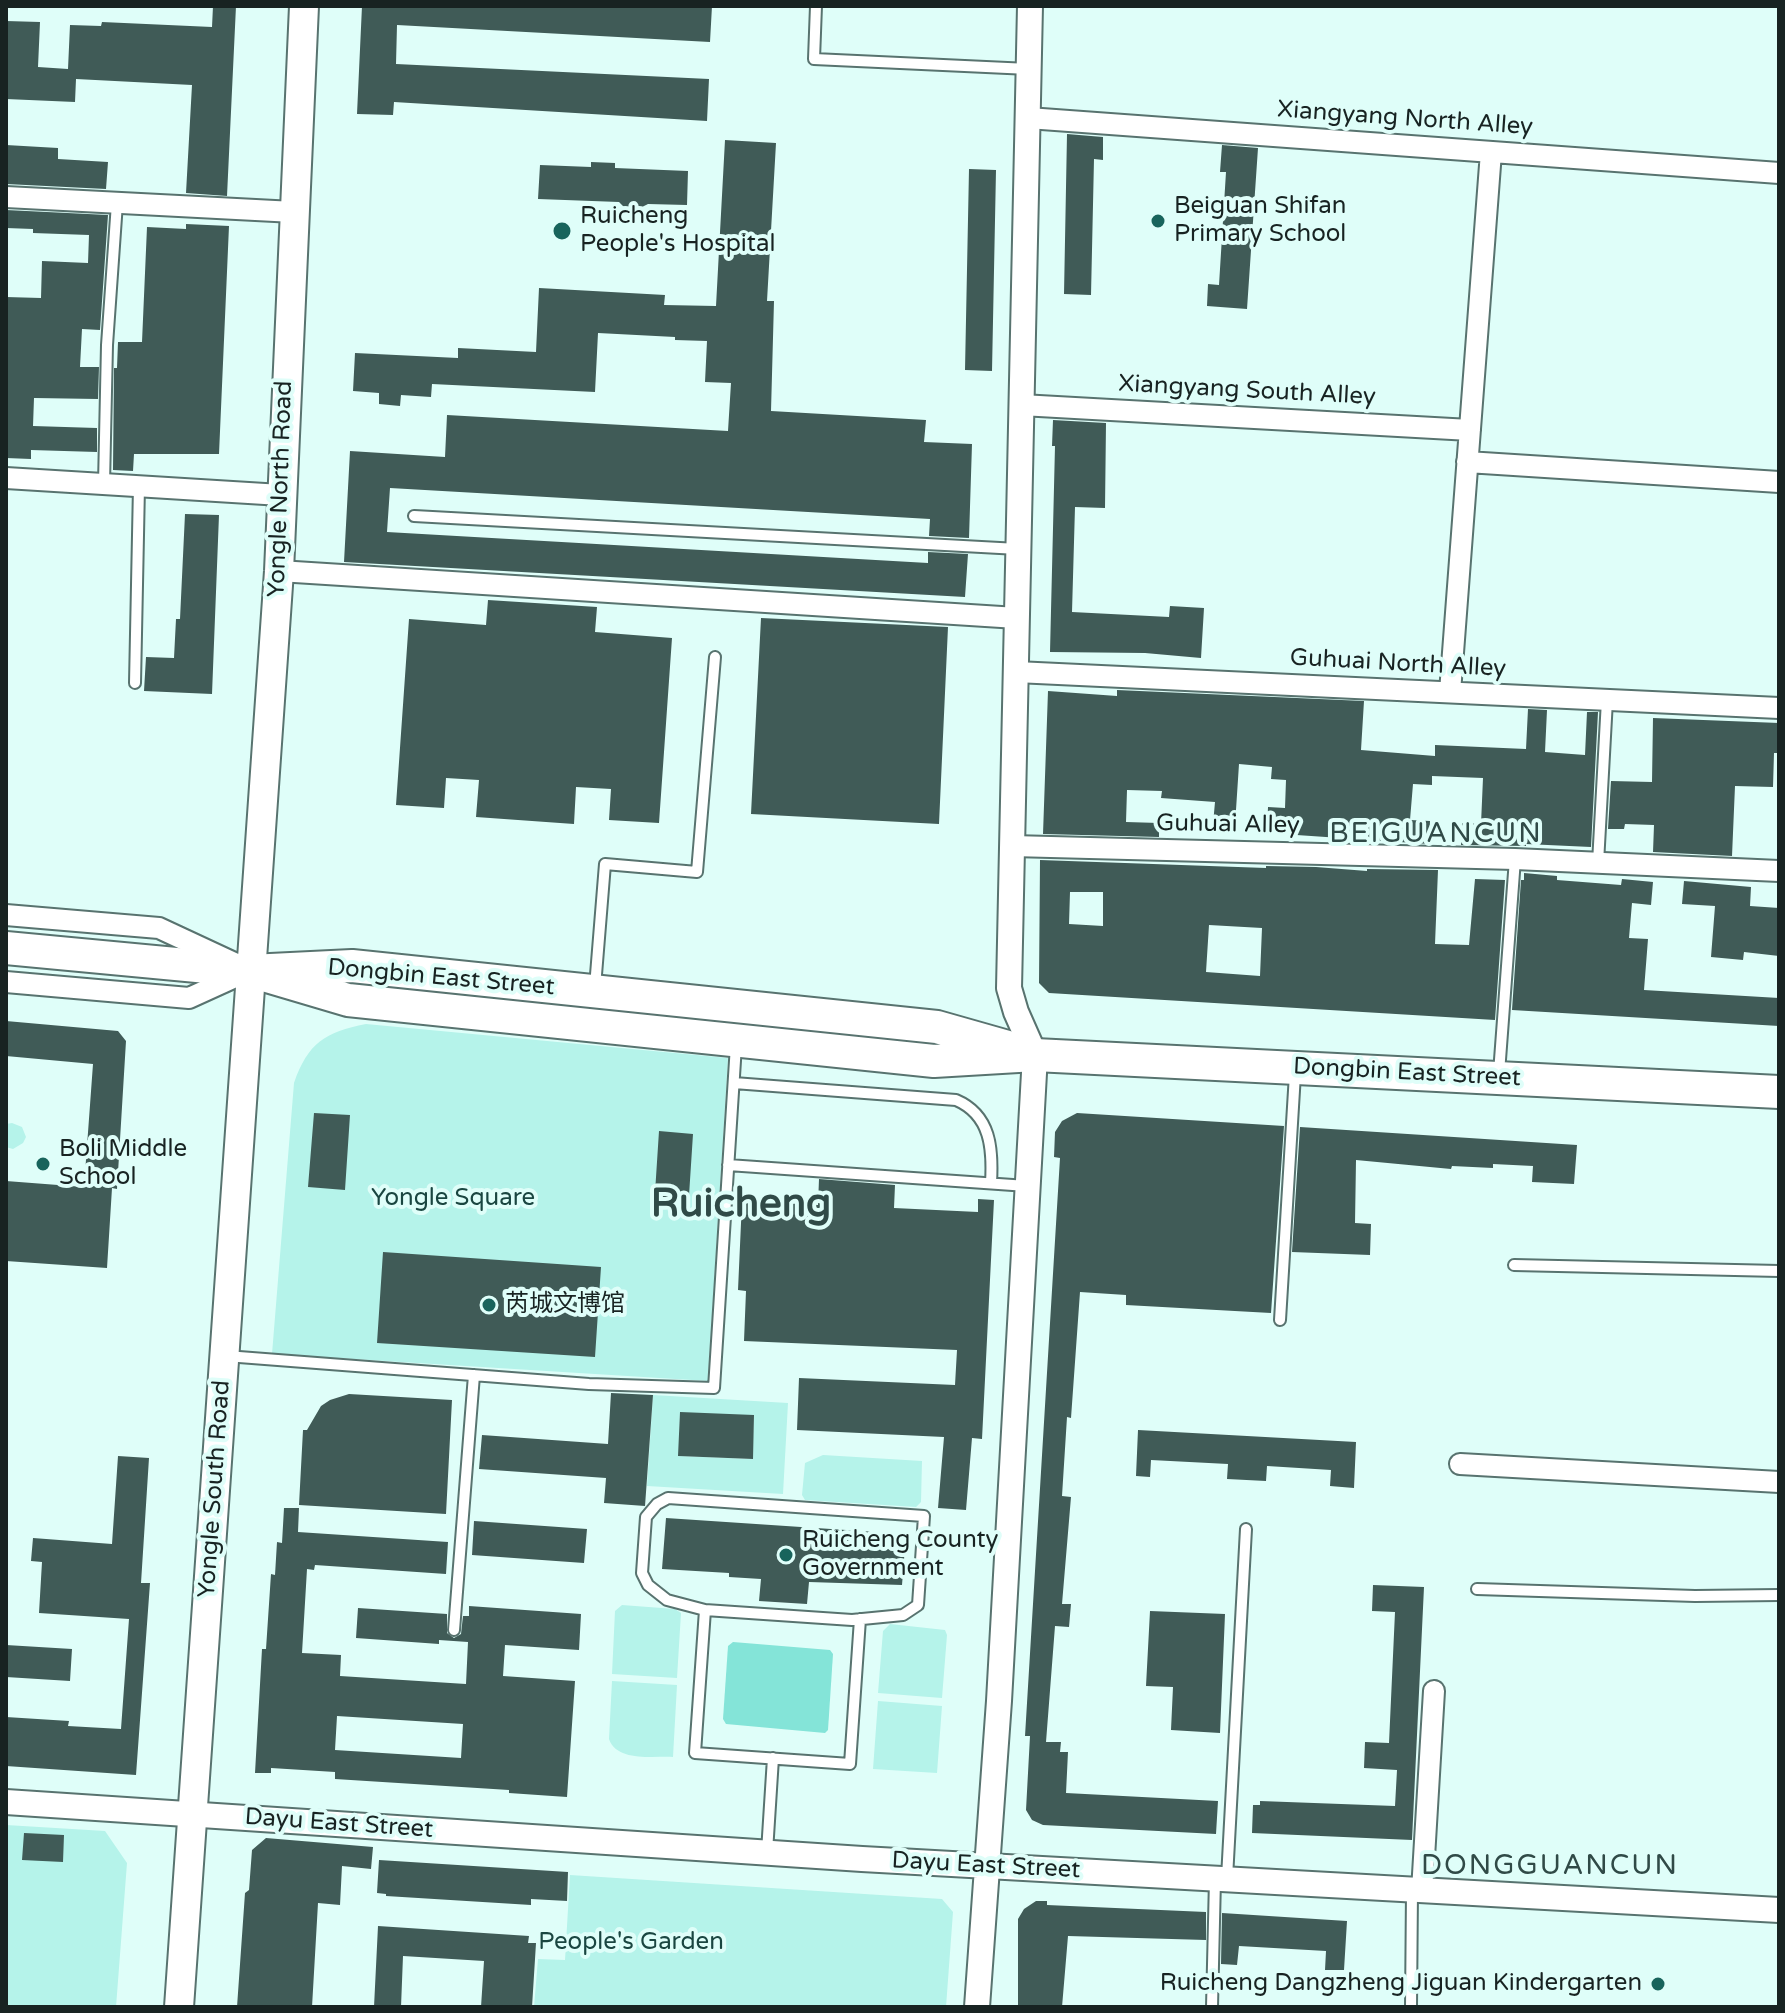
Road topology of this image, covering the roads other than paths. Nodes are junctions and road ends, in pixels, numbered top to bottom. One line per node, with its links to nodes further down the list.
1 (304, 6): 10 (main road, Yongle North Road)
2 (816, 6): 4 (lane)
3 (1030, 6): 4 (street)
4 (1029, 69): 5 (street)
5 (1028, 118): 6 (street, Xiangyang North Alley); 11 (street)
6 (1491, 152): 7 (street, Xiangyang North Alley); 12 (street)
7 (1779, 173)
8 (6, 197): 9 (street)
9 (117, 203): 10 (street); 16 (lane)
10 (294, 212): 18 (main road, Yongle North Road)
11 (1021, 405): 12 (street, Xiangyang South Alley); 20 (street)
12 (1470, 430): 13 (street)
13 (1467, 462): 15 (street); 26 (street)
14 (6, 478): 16 (street)
15 (1779, 482)
16 (104, 484): 17 (street)
17 (139, 486): 18 (street); 25 (lane)
18 (281, 495): 21 (main road, Yongle North Road)
19 (414, 516): 20 (lane)
20 (1018, 549): 22 (street)
21 (279, 571): 22 (street); 35 (main road, Yongle North Road)
22 (1017, 618): 24 (street)
23 (715, 657): 37 (lane)
24 (1016, 672): 26 (street, Guhuai North Alley); 29 (street)
25 (135, 683)
26 (1450, 692): 27 (street, Guhuai North Alley)
27 (1607, 700): 28 (street, Guhuai North Alley); 31 (lane)
28 (1779, 708)
29 (1012, 846): 30 (street, Guhuai Alley); 39 (street)
30 (1515, 859): 31 (street, Guhuai Alley); 41 (lane)
31 (1598, 863): 32 (street, Guhuai Alley)
32 (1779, 871)
33 (6, 915): 35 (street)
34 (6, 948): 35 (main road)
35 (250, 971): 36 (street); 37 (main road, Dongbin East Street); 38 (main road, Dongbin East Street); 50 (main road, Yongle South Road)
36 (6, 982)
37 (594, 991): 39 (main road, Dongbin East Street)
38 (737, 1040): 39 (main road, Dongbin East Street); 42 (lane)
39 (1035, 1055): 40 (main road, Dongbin East Street); 46 (street)
40 (1295, 1068): 41 (main road, Dongbin East Street); 49 (lane)
41 (1499, 1077): 43 (main road, Dongbin East Street)
42 (734, 1083): 44 (lane); 45 (lane)
43 (1779, 1092)
44 (728, 1165): 45 (lane); 51 (lane)
45 (991, 1183): 46 (lane)
46 (1027, 1186): 65 (street)
47 (1514, 1265): 48 (lane)
48 (1779, 1271)
49 (1280, 1320)
50 (224, 1356): 51 (lane); 63 (main road, Yongle South Road)
51 (474, 1375): 59 (lane)
52 (1460, 1464): 53 (street)
53 (1779, 1482)
54 (1246, 1529): 66 (lane)
55 (1477, 1589): 56 (lane)
56 (1779, 1595)
57 (705, 1610): 58 (lane); 58 (lane); 61 (lane)
58 (860, 1619): 61 (lane)
59 (454, 1630)
60 (1434, 1691): 67 (street)
61 (773, 1758): 64 (lane)
62 (6, 1802): 63 (street, Dayu East Street)
63 (193, 1815): 64 (street, Dayu East Street); 69 (main road, Yongle South Road)
64 (767, 1853): 65 (street, Dayu East Street)
65 (987, 1866): 66 (street, Dayu East Street); 70 (street)
66 (1221, 1880): 67 (street, Dayu East Street); 71 (lane)
67 (1417, 1891): 68 (street, Dayu East Street); 72 (lane)
68 (1779, 1910)
69 (179, 2007)
70 (977, 2007)
71 (1212, 2007)
72 (1411, 2007)

